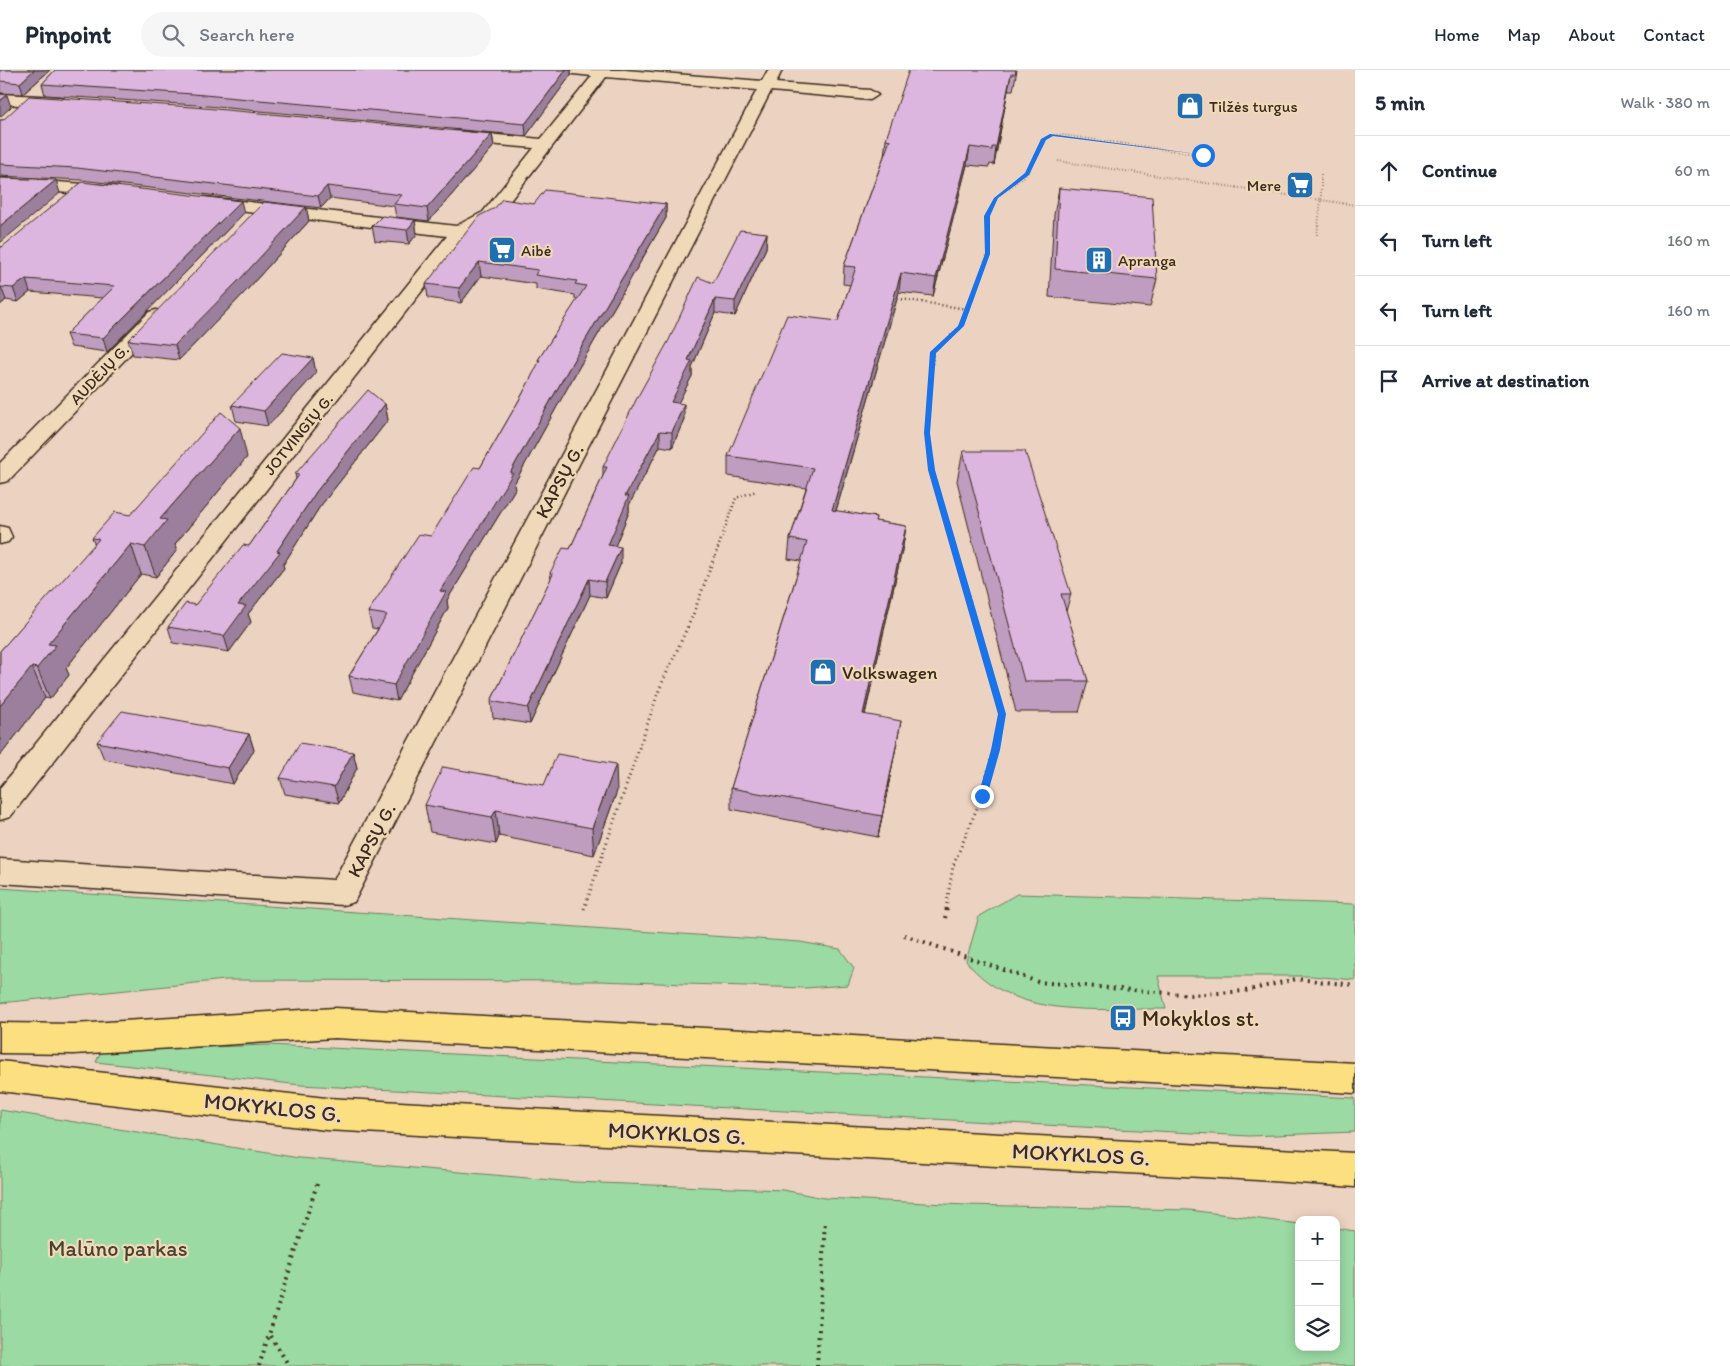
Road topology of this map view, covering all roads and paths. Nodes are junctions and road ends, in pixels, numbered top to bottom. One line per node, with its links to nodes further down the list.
1 (573, 70): 2 (street)
2 (603, 71): 3 (street); 11 (street, JOTVINGIŲ G.)
3 (771, 78): 5 (street); 30 (street, KAPSŲ G.)
4 (43, 88): 7 (street)
5 (870, 95)
6 (0, 99): 7 (street)
7 (31, 100): 8 (street); 9 (street)
8 (79, 104)
9 (12, 116)
10 (439, 134): 11 (street)
11 (546, 144): 22 (street, JOTVINGIŲ G.)
12 (1203, 155): 26 (path)
13 (1058, 161): 19 (path)
14 (1321, 172): 19 (path)
15 (0, 183): 16 (street)
16 (80, 187): 17 (street); 20 (street)
17 (128, 192)
18 (185, 199): 22 (street)
19 (1321, 200): 21 (path); 23 (path)
20 (59, 205)
21 (1355, 205)
22 (459, 232): 29 (street, JOTVINGIŲ G.)
23 (1317, 235)
24 (893, 298): 26 (path)
25 (172, 300): 27 (street, AUDĖJŲ G.)
26 (967, 309): 32 (path)
27 (0, 476)
28 (756, 491): 31 (path)
29 (0, 809)
30 (0, 871)
31 (584, 909)
32 (946, 918)
33 (904, 936): 34 (path)
34 (1355, 985)
35 (0, 1038): 37 (main road)
36 (0, 1076): 38 (main road, MOKYKLOS G.)
37 (1355, 1078)
38 (1355, 1170)
39 (317, 1184): 41 (path)
40 (825, 1220): 44 (path)
41 (271, 1336): 42 (path); 43 (path)
42 (259, 1366)
43 (289, 1366)
44 (818, 1366)

